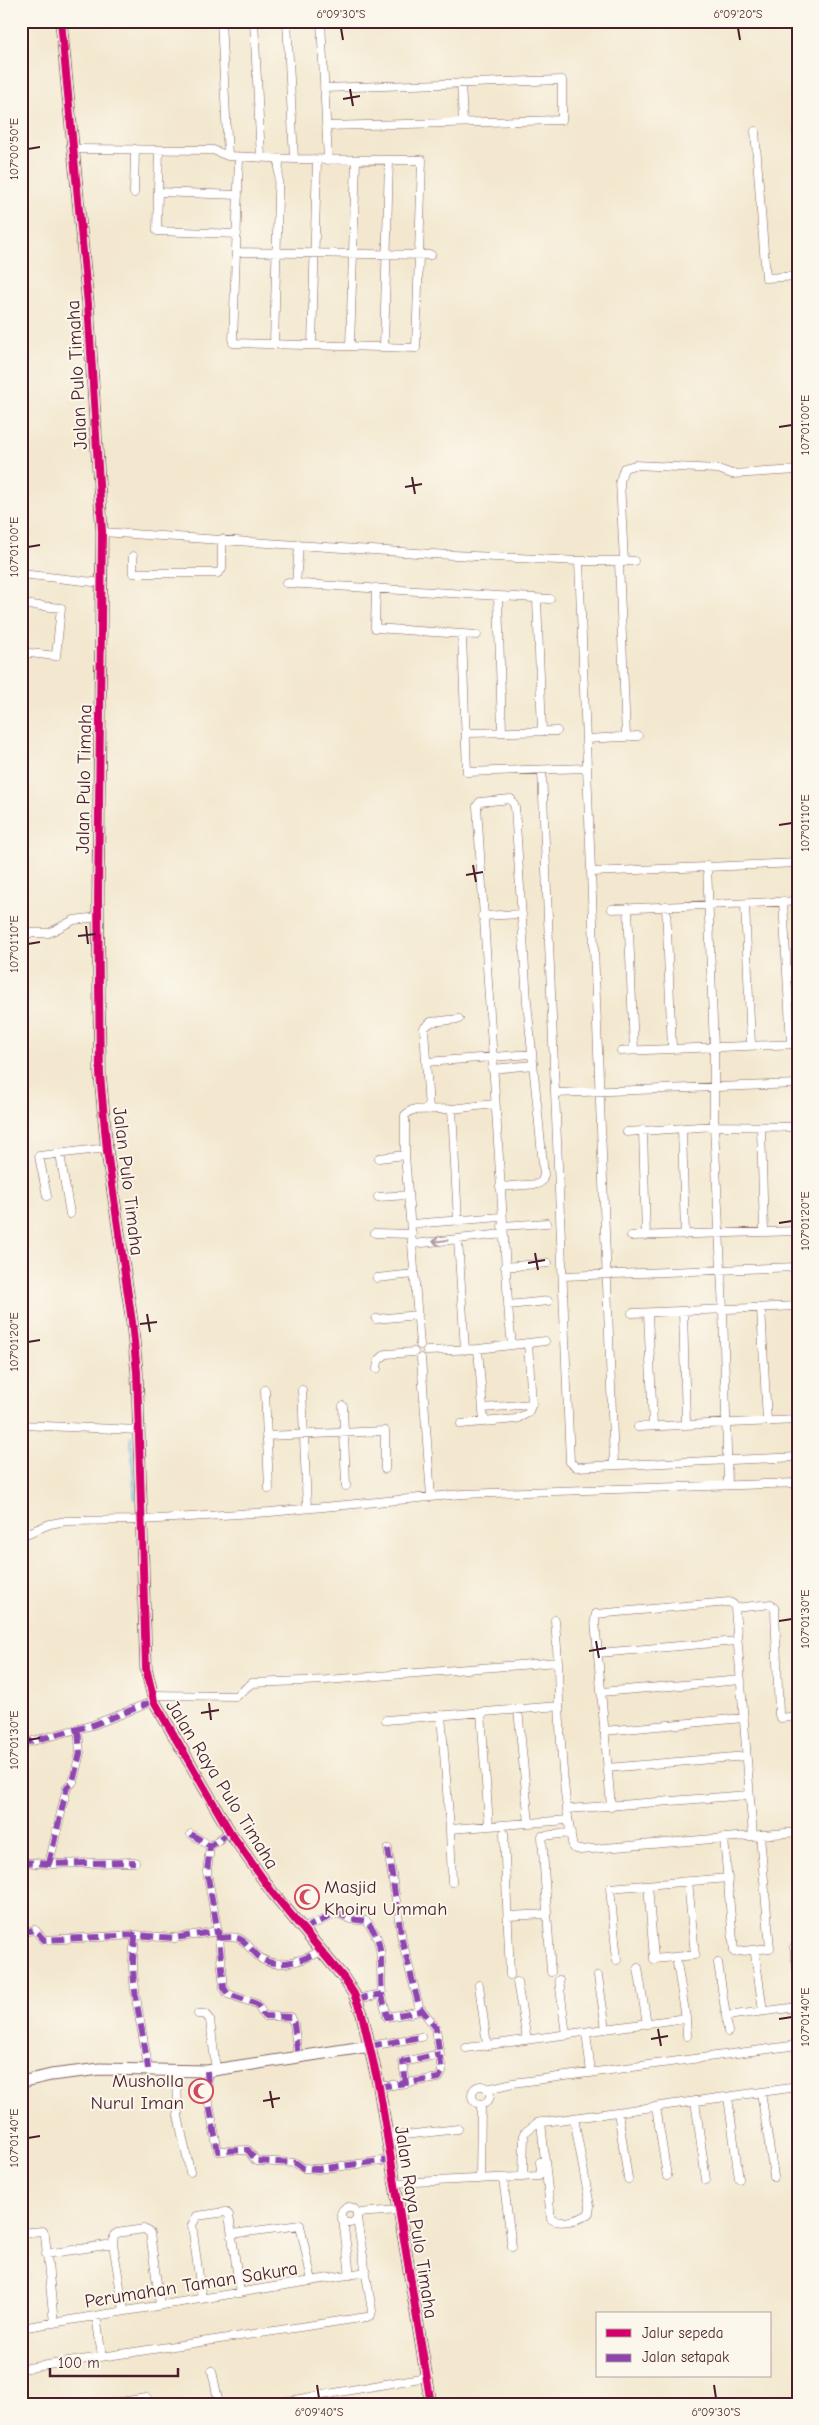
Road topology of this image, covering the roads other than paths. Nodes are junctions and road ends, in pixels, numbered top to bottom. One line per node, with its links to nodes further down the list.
1 (61, 21): 13 (street, Jalan Pulo Timaha)
2 (221, 21): 16 (street)
3 (254, 21): 18 (street)
4 (287, 21): 20 (street)
5 (321, 21): 7 (street)
6 (461, 83): 7 (street); 8 (street); 8 (street)
7 (324, 88): 9 (street)
8 (463, 122): 9 (street)
9 (326, 126): 22 (street)
10 (797, 129): 12 (street)
11 (755, 131): 36 (street)
12 (798, 146)
13 (75, 149): 14 (street); 42 (street, Jalan Pulo Timaha)
14 (135, 149): 15 (street); 26 (street)
15 (159, 150): 16 (street); 25 (street)
16 (228, 156): 17 (street)
17 (239, 157): 18 (street); 27 (street)
18 (261, 158): 19 (street)
19 (279, 159): 20 (street); 30 (street)
20 (294, 159): 21 (street)
21 (317, 160): 22 (street); 31 (street)
22 (328, 160): 23 (street)
23 (356, 160): 24 (street); 32 (street)
24 (389, 160): 33 (street); 34 (street)
25 (158, 192): 27 (street); 28 (street)
26 (134, 193)
27 (238, 195): 28 (street)
28 (237, 234): 29 (street)
29 (236, 252): 30 (street); 37 (street)
30 (276, 253): 31 (street); 37 (street)
31 (314, 254): 32 (street); 38 (street)
32 (353, 254): 33 (street); 39 (street)
33 (386, 254): 34 (street); 40 (street)
34 (419, 255): 35 (street); 40 (street)
35 (431, 255)
36 (798, 276)
37 (274, 344): 38 (street)
38 (312, 345): 39 (street)
39 (350, 346): 40 (street)
40 (384, 347)
41 (798, 470): 48 (street)
42 (102, 530): 43 (street); 50 (street, Jalan Pulo Timaha)
43 (222, 539): 44 (street); 45 (street)
44 (299, 545): 46 (street); 52 (street)
45 (133, 556)
46 (579, 561): 48 (street); 67 (street)
47 (634, 561): 48 (street)
48 (621, 562): 66 (street)
49 (21, 574): 50 (street)
50 (102, 583): 84 (street, Jalan Pulo Timaha)
51 (286, 583): 52 (street)
52 (296, 584): 53 (street)
53 (376, 588): 54 (street); 58 (street)
54 (498, 596): 55 (street); 63 (street)
55 (538, 599): 56 (street); 61 (street)
56 (550, 600)
57 (21, 604): 60 (street)
58 (462, 635): 59 (street); 64 (street)
59 (476, 635)
60 (21, 652)
61 (542, 731): 62 (street); 63 (street)
62 (557, 731)
63 (502, 732): 64 (street)
64 (467, 733): 70 (street)
65 (638, 736): 66 (street)
66 (626, 737): 67 (street)
67 (587, 739): 68 (street)
68 (587, 768): 69 (street); 74 (street)
69 (542, 770): 70 (street); 101 (street)
70 (467, 772): 71 (street)
71 (458, 773)
72 (798, 863): 73 (street)
73 (707, 865): 74 (street); 77 (street)
74 (591, 872): 100 (street)
75 (783, 901): 76 (street); 78 (street); 87 (street)
76 (798, 901)
77 (708, 904): 78 (street); 79 (street); 89 (street)
78 (745, 904): 88 (street)
79 (666, 906): 80 (street); 90 (street)
80 (628, 908): 81 (street); 91 (street)
81 (612, 909)
82 (522, 914): 83 (street); 83 (street); 93 (street)
83 (482, 916): 94 (street)
84 (93, 918): 85 (street); 111 (street, Jalan Pulo Timaha)
85 (21, 933)
86 (459, 1019): 95 (street)
87 (794, 1044): 88 (street)
88 (751, 1045): 89 (street)
89 (714, 1048): 90 (street); 99 (street)
90 (672, 1049): 91 (street)
91 (634, 1050): 92 (street)
92 (621, 1051)
93 (532, 1054): 94 (street); 96 (street)
94 (491, 1058): 95 (street); 97 (street)
95 (426, 1062): 104 (street)
96 (533, 1065): 97 (street); 115 (street)
97 (492, 1069): 102 (street)
98 (798, 1084): 99 (street)
99 (714, 1087): 100 (street); 105 (street)
100 (599, 1092): 101 (street); 141 (street)
101 (556, 1093): 140 (street)
102 (494, 1104): 103 (street); 115 (street)
103 (452, 1109): 104 (street); 121 (street)
104 (429, 1110): 113 (street)
105 (714, 1126): 107 (street); 108 (street); 126 (street)
106 (798, 1127): 107 (street)
107 (761, 1128): 127 (street)
108 (682, 1129): 109 (street); 130 (street)
109 (644, 1130): 110 (street); 132 (street)
110 (627, 1132)
111 (107, 1148): 112 (street); 177 (street, Jalan Pulo Timaha)
112 (60, 1154): 117 (street); 119 (street)
113 (405, 1155): 114 (street); 116 (street)
114 (379, 1158)
115 (500, 1187): 120 (street)
116 (408, 1195): 118 (street); 123 (street)
117 (47, 1196)
118 (378, 1197)
119 (70, 1214)
120 (502, 1216): 121 (street); 124 (street)
121 (458, 1221): 123 (street)
122 (547, 1223): 124 (street)
123 (411, 1224): 129 (street)
124 (502, 1230): 133 (street); 136 (street)
125 (798, 1231): 127 (street)
126 (719, 1232): 127 (street); 130 (street); 138 (street)
127 (764, 1232)
128 (375, 1233): 129 (street)
129 (412, 1234): 134 (street)
130 (684, 1235): 132 (street)
131 (631, 1236): 132 (street)
132 (646, 1236)
133 (458, 1239): 134 (street, one-way to 134); 158 (street)
134 (413, 1244): 139 (street)
135 (548, 1262): 136 (street)
136 (505, 1267): 144 (street)
137 (798, 1268): 138 (street)
138 (721, 1270): 141 (street); 147 (street)
139 (414, 1274): 142 (street); 151 (street)
140 (563, 1276): 141 (street); 183 (street)
141 (607, 1276): 183 (street)
142 (377, 1278)
143 (548, 1301): 144 (street)
144 (508, 1305): 156 (street)
145 (798, 1306): 146 (street)
146 (761, 1308): 147 (street); 169 (street)
147 (723, 1310): 148 (street); 171 (street)
148 (682, 1311): 150 (street); 172 (street)
149 (632, 1313): 150 (street)
150 (648, 1313): 175 (street)
151 (418, 1315): 152 (street); 155 (street)
152 (376, 1319)
153 (545, 1341): 154 (street)
154 (528, 1343): 156 (street); 165 (street)
155 (420, 1345): 159 (street); 160 (street)
156 (512, 1345): 157 (street)
157 (478, 1349): 158 (street); 167 (street)
158 (466, 1350): 159 (street)
159 (427, 1351): 161 (street)
160 (414, 1352): 161 (street); 162 (street)
161 (420, 1358): 189 (street)
162 (377, 1369)
163 (264, 1390): 180 (street)
164 (302, 1390): 179 (street)
165 (532, 1404): 167 (street); 170 (street)
166 (343, 1406): 178 (street)
167 (484, 1408): 170 (street)
168 (798, 1420): 169 (street)
169 (767, 1421): 171 (street)
170 (484, 1422): 173 (street)
171 (725, 1422): 172 (street); 182 (street)
172 (686, 1423): 175 (street)
173 (460, 1424)
174 (21, 1425): 177 (street)
175 (653, 1426): 176 (street)
176 (638, 1427)
177 (139, 1430): 191 (street, Jalan Pulo Timaha)
178 (344, 1433): 179 (street); 184 (street); 187 (street)
179 (303, 1434): 180 (street); 190 (street)
180 (266, 1436): 188 (street)
181 (798, 1457): 182 (street)
182 (727, 1461): 183 (street); 186 (street)
183 (614, 1464)
184 (385, 1469)
185 (798, 1483): 186 (street)
186 (728, 1485): 189 (street)
187 (346, 1486)
188 (269, 1489)
189 (431, 1497): 190 (street)
190 (307, 1508): 191 (street)
191 (142, 1520): 192 (street); 193 (street, Jalan Pulo Timaha)
192 (21, 1536)
193 (142, 1536): 201 (street, Jalan Raya Pulo Timaha)
194 (735, 1608): 196 (street); 197 (street); 206 (street)
195 (555, 1620): 198 (street)
196 (737, 1641): 197 (street); 199 (street)
197 (599, 1653): 200 (street)
198 (558, 1662): 201 (street); 202 (street)
199 (741, 1680): 200 (street); 207 (street)
200 (601, 1692): 210 (street)
201 (151, 1700): 209 (street); 224 (street, Jalan Raya Pulo Timaha)
202 (559, 1706): 203 (street); 216 (street)
203 (518, 1709): 204 (street); 218 (street)
204 (481, 1712): 205 (street); 219 (street)
205 (441, 1715): 208 (street); 220 (street)
206 (798, 1716)
207 (743, 1718): 210 (street); 212 (street)
208 (386, 1720)
209 (78, 1729): 211 (street); 232 (street)
210 (604, 1731): 213 (street)
211 (21, 1744)
212 (746, 1756): 213 (street); 214 (street)
213 (607, 1768): 215 (street)
214 (748, 1795): 215 (street); 226 (street)
215 (611, 1806): 216 (street)
216 (568, 1809): 217 (street)
217 (568, 1820): 218 (street); 222 (street)
218 (529, 1823): 219 (street)
219 (489, 1825): 220 (street)
220 (450, 1829): 234 (street)
221 (504, 1833): 238 (street)
222 (570, 1833): 227 (street); 237 (street)
223 (191, 1834): 228 (street)
224 (227, 1834): 228 (street); 239 (street, Jalan Raya Pulo Timaha)
225 (797, 1835): 226 (street)
226 (757, 1836): 227 (street); 233 (street)
227 (724, 1838): 233 (street)
228 (212, 1844): 242 (street)
229 (388, 1849): 260 (street)
230 (21, 1862): 232 (street)
231 (135, 1862): 232 (street)
232 (49, 1864)
233 (728, 1878): 235 (street)
234 (452, 1882)
235 (688, 1882): 236 (street); 236 (street)
236 (648, 1885): 246 (street)
237 (547, 1914): 238 (street); 250 (street)
238 (508, 1916): 252 (street)
239 (303, 1929): 244 (street, Jalan Raya Pulo Timaha); 257 (street)
240 (21, 1932): 241 (street)
241 (135, 1935): 242 (street); 279 (street)
242 (218, 1935): 244 (street); 278 (street)
243 (794, 1947): 251 (street)
244 (319, 1953): 258 (street, Jalan Raya Pulo Timaha)
245 (755, 1954): 261 (street)
246 (617, 1960)
247 (677, 1963): 264 (street)
248 (718, 1963): 263 (street)
249 (638, 1968): 265 (street)
250 (551, 1972)
251 (798, 1974)
252 (510, 1975)
253 (598, 1976): 266 (street)
254 (559, 1980): 269 (street)
255 (518, 1982): 272 (street)
256 (478, 1985): 273 (street)
257 (382, 1994): 258 (street); 260 (street)
258 (356, 1999): 275 (street, Jalan Raya Pulo Timaha)
259 (798, 2007): 261 (street)
260 (421, 2011): 277 (street)
261 (763, 2011): 263 (street)
262 (198, 2014): 281 (street)
263 (726, 2016): 268 (street)
264 (686, 2018): 265 (street); 270 (street)
265 (646, 2024): 266 (street)
266 (606, 2029): 267 (street)
267 (586, 2032): 269 (street); 282 (street)
268 (728, 2032)
269 (566, 2034): 272 (street)
270 (687, 2036)
271 (421, 2037): 275 (street)
272 (527, 2040): 273 (street)
273 (487, 2045): 276 (street)
274 (798, 2045): 282 (street)
275 (370, 2046): 278 (street); 285 (street, Jalan Raya Pulo Timaha)
276 (466, 2048)
277 (440, 2054): 284 (street); 284 (street)
278 (298, 2057): 281 (street)
279 (148, 2069): 280 (street); 283 (street)
280 (177, 2070): 281 (street); 299 (street)
281 (212, 2070): 298 (street)
282 (591, 2073): 287 (street)
283 (21, 2082)
284 (406, 2084): 285 (street)
285 (379, 2087): 297 (street, Jalan Raya Pulo Timaha)
286 (798, 2087): 288 (street)
287 (487, 2089): 291 (street); 291 (street)
288 (762, 2092): 289 (street); 301 (street)
289 (728, 2097): 290 (street); 306 (street)
290 (695, 2101): 292 (street); 307 (street)
291 (481, 2104): 304 (street)
292 (656, 2107): 293 (street); 300 (street)
293 (618, 2112): 294 (street); 305 (street)
294 (574, 2118): 295 (street); 295 (street)
295 (539, 2122): 302 (street); 302 (street)
296 (458, 2129): 297 (street)
297 (387, 2137): 298 (street, Jalan Raya Pulo Timaha)
298 (386, 2160): 308 (street, Jalan Raya Pulo Timaha)
299 (190, 2172)
300 (667, 2176)
301 (774, 2176)
302 (523, 2177): 303 (street)
303 (502, 2178): 304 (street); 315 (street)
304 (480, 2179): 308 (street)
305 (628, 2179)
306 (739, 2179)
307 (706, 2180)
308 (394, 2183): 309 (street, Jalan Raya Pulo Timaha)
309 (397, 2210): 310 (street); 330 (street, Jalan Raya Pulo Timaha)
310 (357, 2216): 311 (street); 311 (street); 317 (street)
311 (343, 2220): 318 (street)
312 (21, 2233): 316 (street)
313 (232, 2234): 319 (street); 320 (street); 321 (street)
314 (113, 2244): 316 (street); 322 (street); 323 (street)
315 (512, 2247)
316 (46, 2254): 325 (street)
317 (366, 2272): 318 (street, Perumahan Taman Sakura); 327 (street)
318 (350, 2275): 319 (street, Perumahan Taman Sakura)
319 (312, 2281): 320 (street, Perumahan Taman Sakura)
320 (240, 2293): 321 (street, Perumahan Taman Sakura)
321 (202, 2299): 322 (street, Perumahan Taman Sakura)
322 (160, 2306): 323 (street, Perumahan Taman Sakura)
323 (124, 2311): 324 (street, Perumahan Taman Sakura)
324 (96, 2316): 325 (street, Perumahan Taman Sakura); 327 (street)
325 (54, 2322): 326 (street, Perumahan Taman Sakura)
326 (21, 2328)
327 (102, 2356): 328 (street)
328 (21, 2369)
329 (212, 2371): 334 (street)
330 (423, 2378): 335 (street); 336 (street, Jalan Raya Pulo Timaha)
331 (147, 2398): 332 (street)
332 (133, 2402): 333 (street)
333 (106, 2404)
334 (219, 2404)
335 (271, 2404)
336 (431, 2404)

